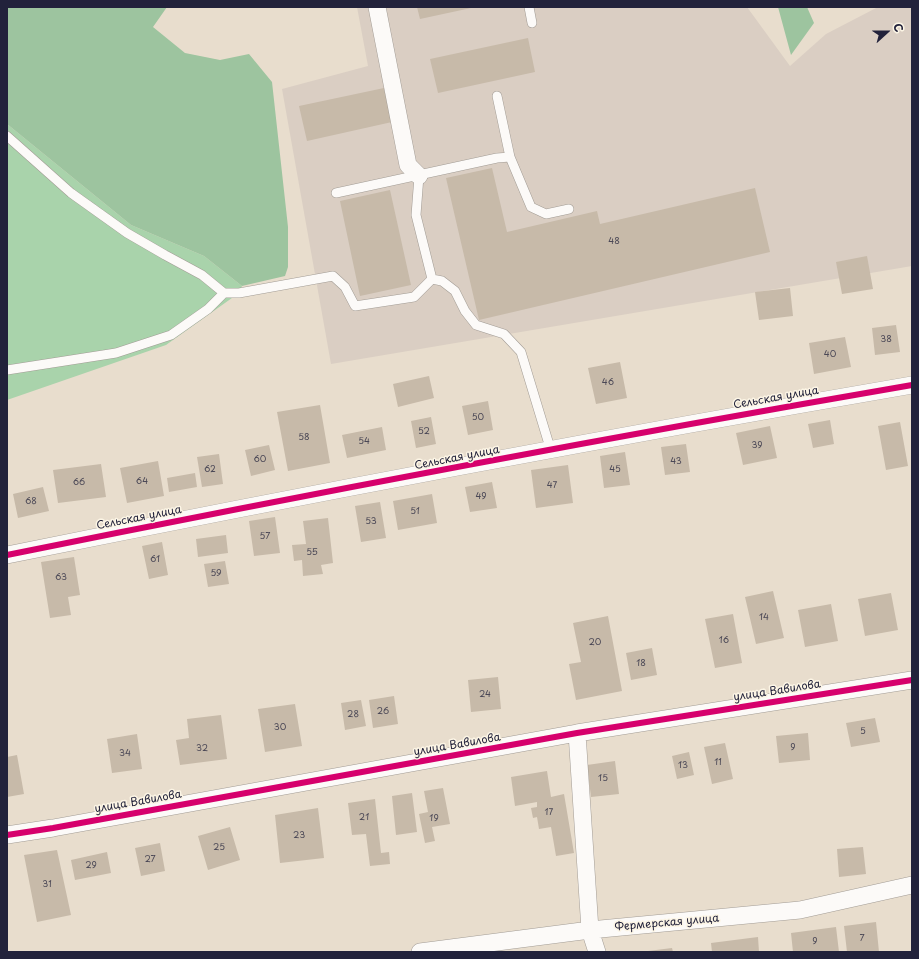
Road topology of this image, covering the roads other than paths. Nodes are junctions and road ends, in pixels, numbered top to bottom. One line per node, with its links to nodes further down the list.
1 (377, 7): 7 (street)
2 (529, 7): 3 (lane)
3 (532, 23)
4 (497, 96): 6 (lane)
5 (7, 136): 11 (lane)
6 (510, 157): 7 (lane); 9 (lane)
7 (419, 176): 8 (lane); 10 (lane)
8 (336, 193)
9 (569, 209)
10 (432, 279): 11 (lane); 14 (lane)
11 (224, 293): 12 (lane)
12 (7, 370)
13 (912, 384): 14 (street, Сельская улица)
14 (550, 450): 15 (street, Сельская улица)
15 (7, 555)
16 (912, 680): 17 (street, улица Вавилова)
17 (577, 733): 18 (street, улица Вавилова); 20 (street)
18 (7, 835)
19 (912, 885): 20 (street, Фермерская улица)
20 (590, 930): 21 (street, Фермерская улица); 22 (street)
21 (420, 952)
22 (597, 952)

